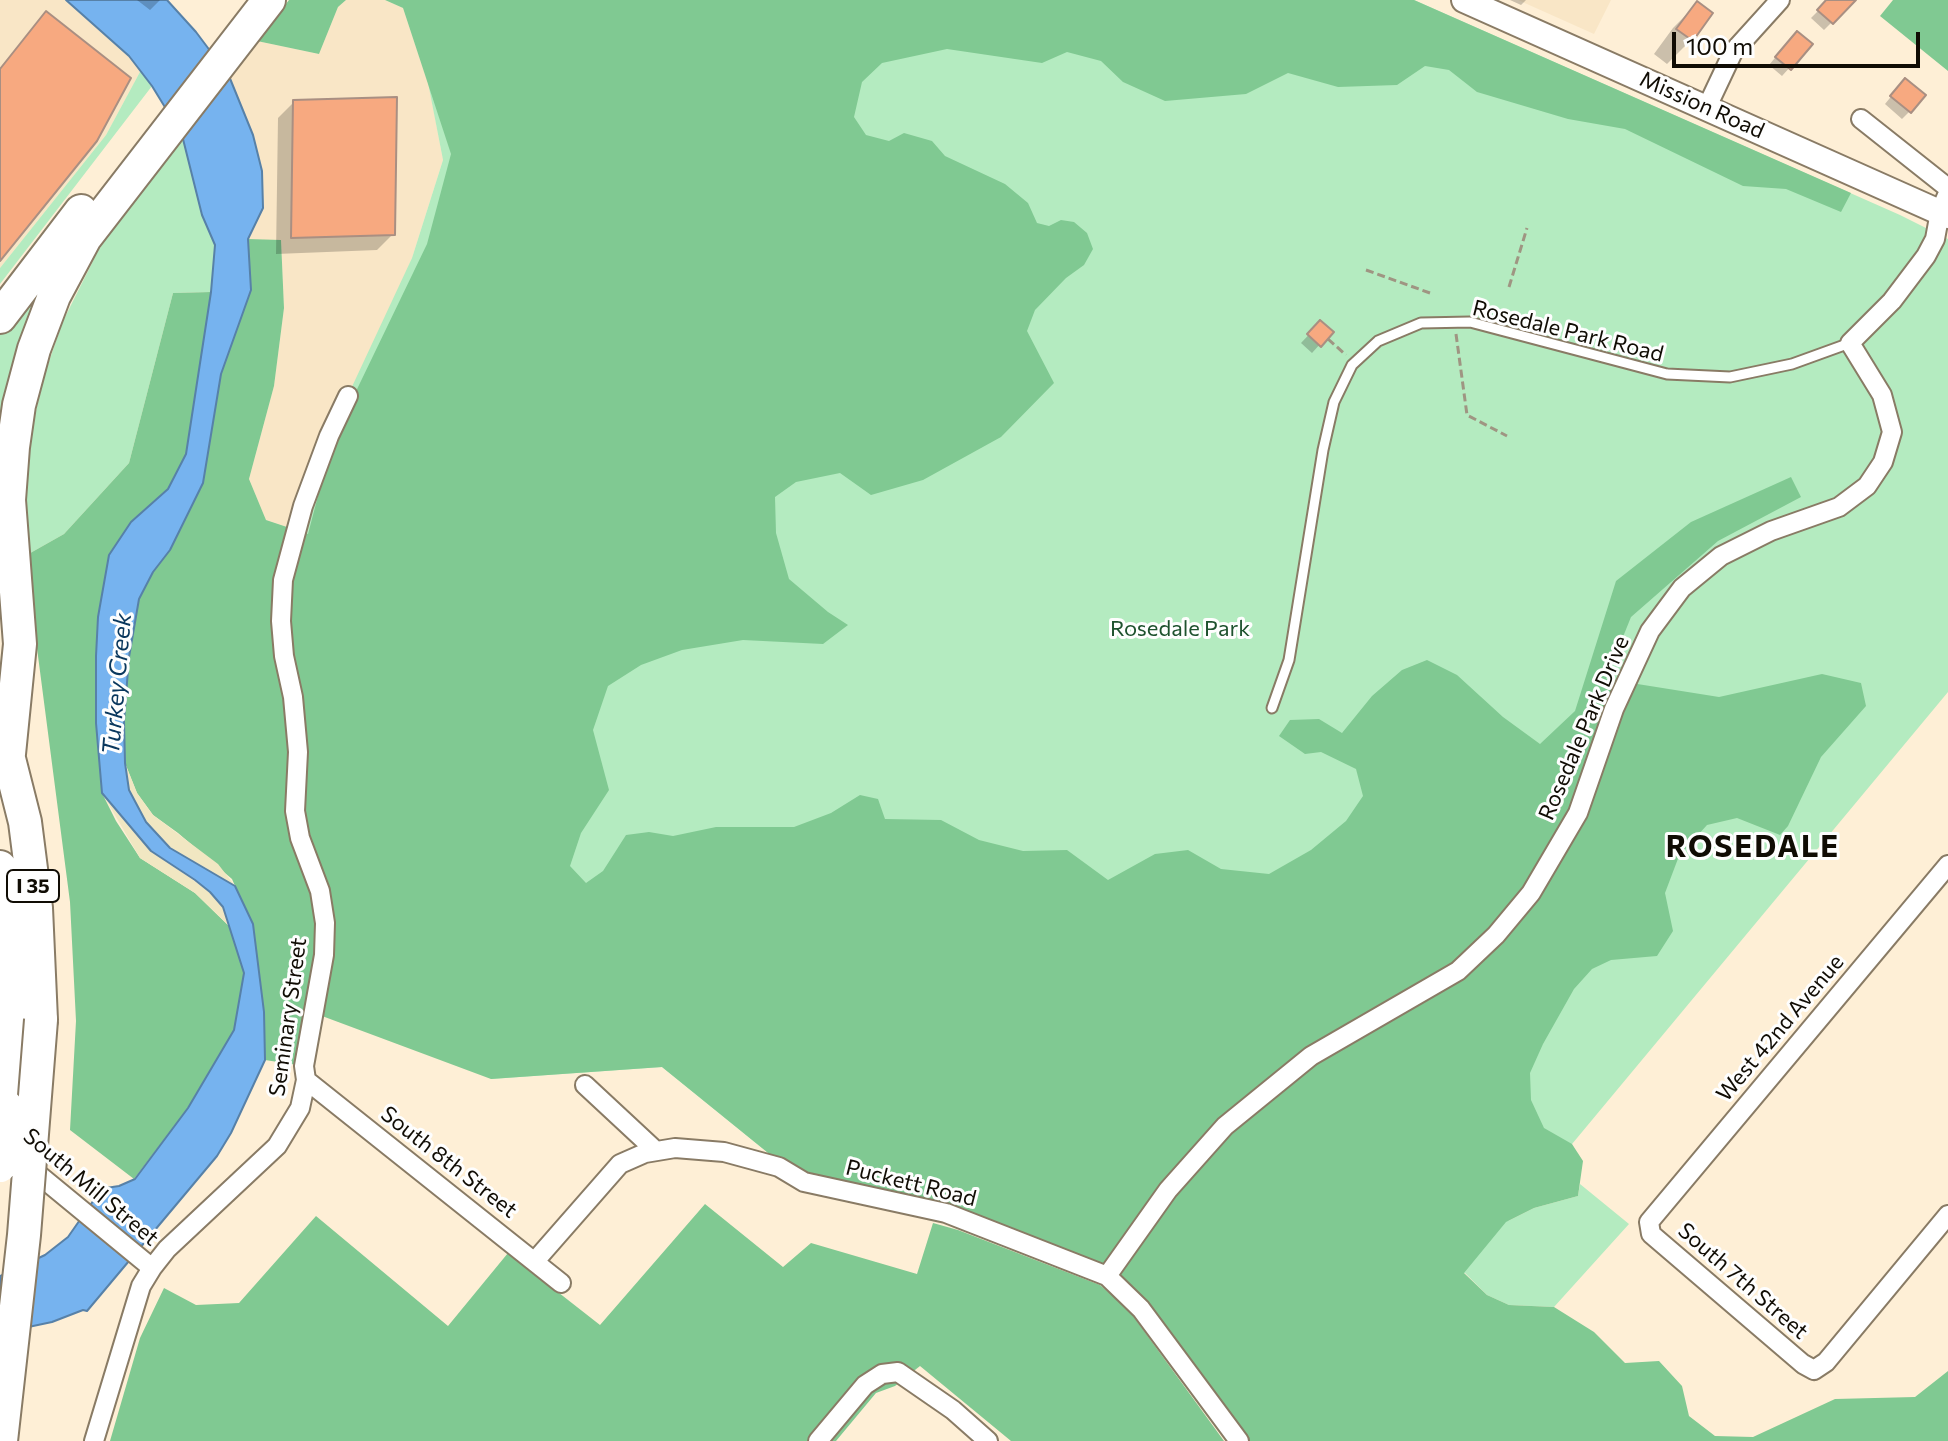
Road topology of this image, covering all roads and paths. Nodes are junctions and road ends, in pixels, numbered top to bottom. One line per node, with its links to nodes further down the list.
1 (269, 0): 4 (highway)
2 (1464, 0): 5 (main road, Mission Road)
3 (1780, 0): 5 (street)
4 (239, 19): 7 (highway)
5 (1707, 107): 8 (main road, Mission Road)
6 (1861, 119): 8 (street)
7 (142, 146): 13 (highway); 21 (highway)
8 (1946, 202): 16 (street)
9 (1527, 228): 11 (path)
10 (1366, 270): 12 (path)
11 (1509, 287)
12 (1430, 293)
13 (0, 317)
14 (1454, 322): 16 (lane, Rosedale Park Road); 17 (lane, Rosedale Park Road); 19 (path)
15 (1328, 339): 17 (path)
16 (1850, 343): 35 (street, Rosedale Park Drive)
17 (1354, 362): 20 (lane, Rosedale Park Road)
18 (348, 396): 25 (street, Seminary Street)
19 (1507, 436)
20 (1272, 708)
21 (4, 739): 24 (highway, I 35)
22 (0, 867): 24 (highway, I 35)
23 (1945, 875): 32 (street, West 42nd Avenue)
24 (26, 1020): 27 (highway, I 35); 37 (highway, I 35, bridge)
25 (306, 1080): 33 (street, South 8th Street); 34 (street, Seminary Street)
26 (585, 1085): 29 (street)
27 (3, 1093): 30 (highway, I 35, bridge)
28 (0, 1142): 34 (street, South Mill Street)
29 (656, 1151): 33 (street, Puckett Road); 35 (street, Puckett Road)
30 (0, 1166)
31 (1948, 1215): 32 (street, South 7th Street)
32 (1649, 1222)
33 (535, 1261): 36 (street, South 8th Street)
34 (152, 1268): 38 (street, Seminary Street)
35 (1107, 1276): 41 (street, Puckett Road)
36 (561, 1283)
37 (1, 1441)
38 (94, 1441)
39 (818, 1441): 40 (street)
40 (988, 1441)
41 (1239, 1441)

